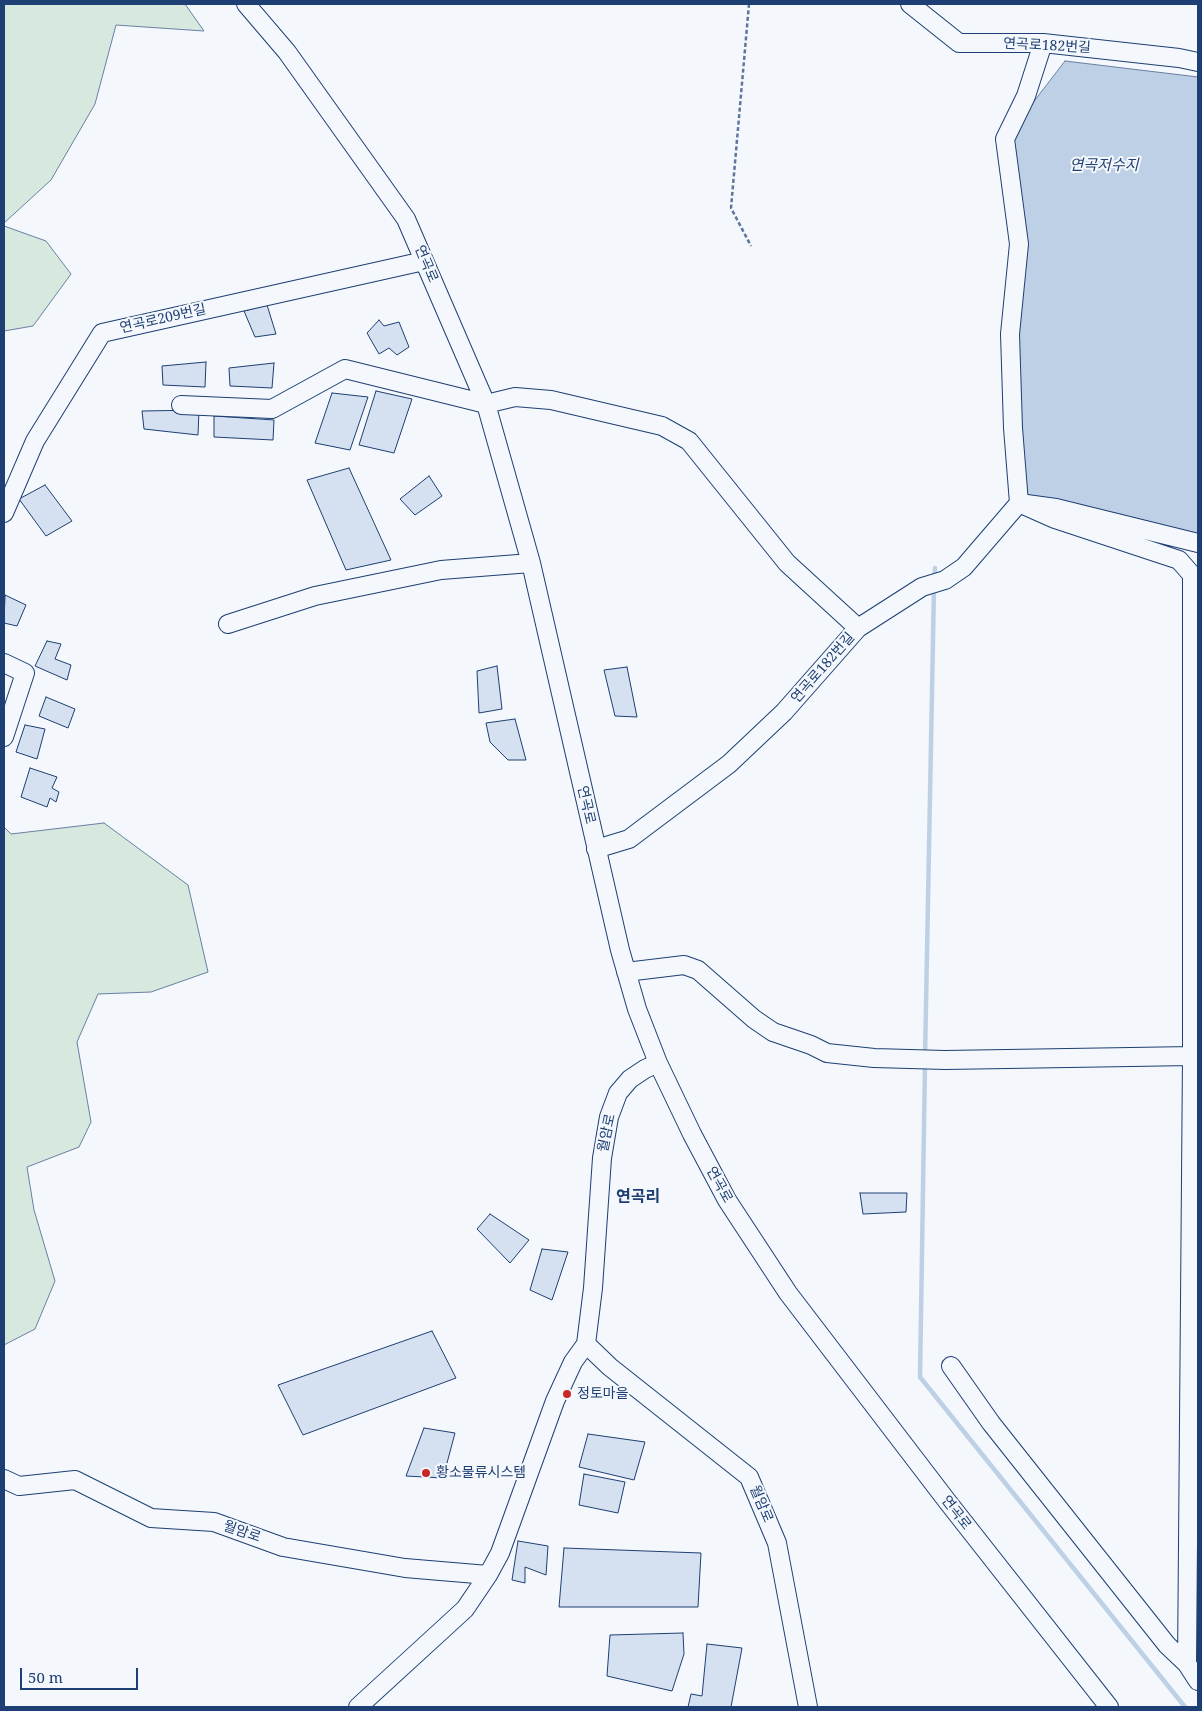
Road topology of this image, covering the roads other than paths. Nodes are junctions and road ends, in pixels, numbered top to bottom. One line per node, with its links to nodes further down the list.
1 (246, 4): 5 (street, 연곡로)
2 (910, 4): 3 (street, 연곡로182번길)
3 (1043, 43): 4 (street, 연곡로182번길); 8 (street)
4 (1198, 62)
5 (424, 261): 6 (street, 연곡로); 9 (street, 연곡로209번길)
6 (486, 404): 7 (street); 11 (street, 연곡로); 13 (street)
7 (181, 406)
8 (1019, 503): 10 (street); 13 (street, 연곡로182번길); 18 (street)
9 (4, 513)
10 (1198, 543)
11 (531, 563): 12 (street); 16 (street, 연곡로)
12 (228, 624)
13 (858, 628): 16 (street, 연곡로182번길)
14 (4, 663): 15 (street)
15 (4, 736)
16 (596, 849): 17 (street, 연곡로)
17 (626, 972): 18 (street); 19 (street, 연곡로)
18 (1192, 1056): 24 (street)
19 (658, 1063): 20 (street, 월암로); 28 (street, 연곡로)
20 (586, 1344): 23 (street, 월암로); 27 (street, 월암로)
21 (951, 1366): 24 (street)
22 (4, 1479): 23 (street, 월암로)
23 (488, 1575): 26 (street, 월암로)
24 (1187, 1664): 25 (street)
25 (1198, 1681)
26 (358, 1707)
27 (808, 1707)
28 (1109, 1707)

